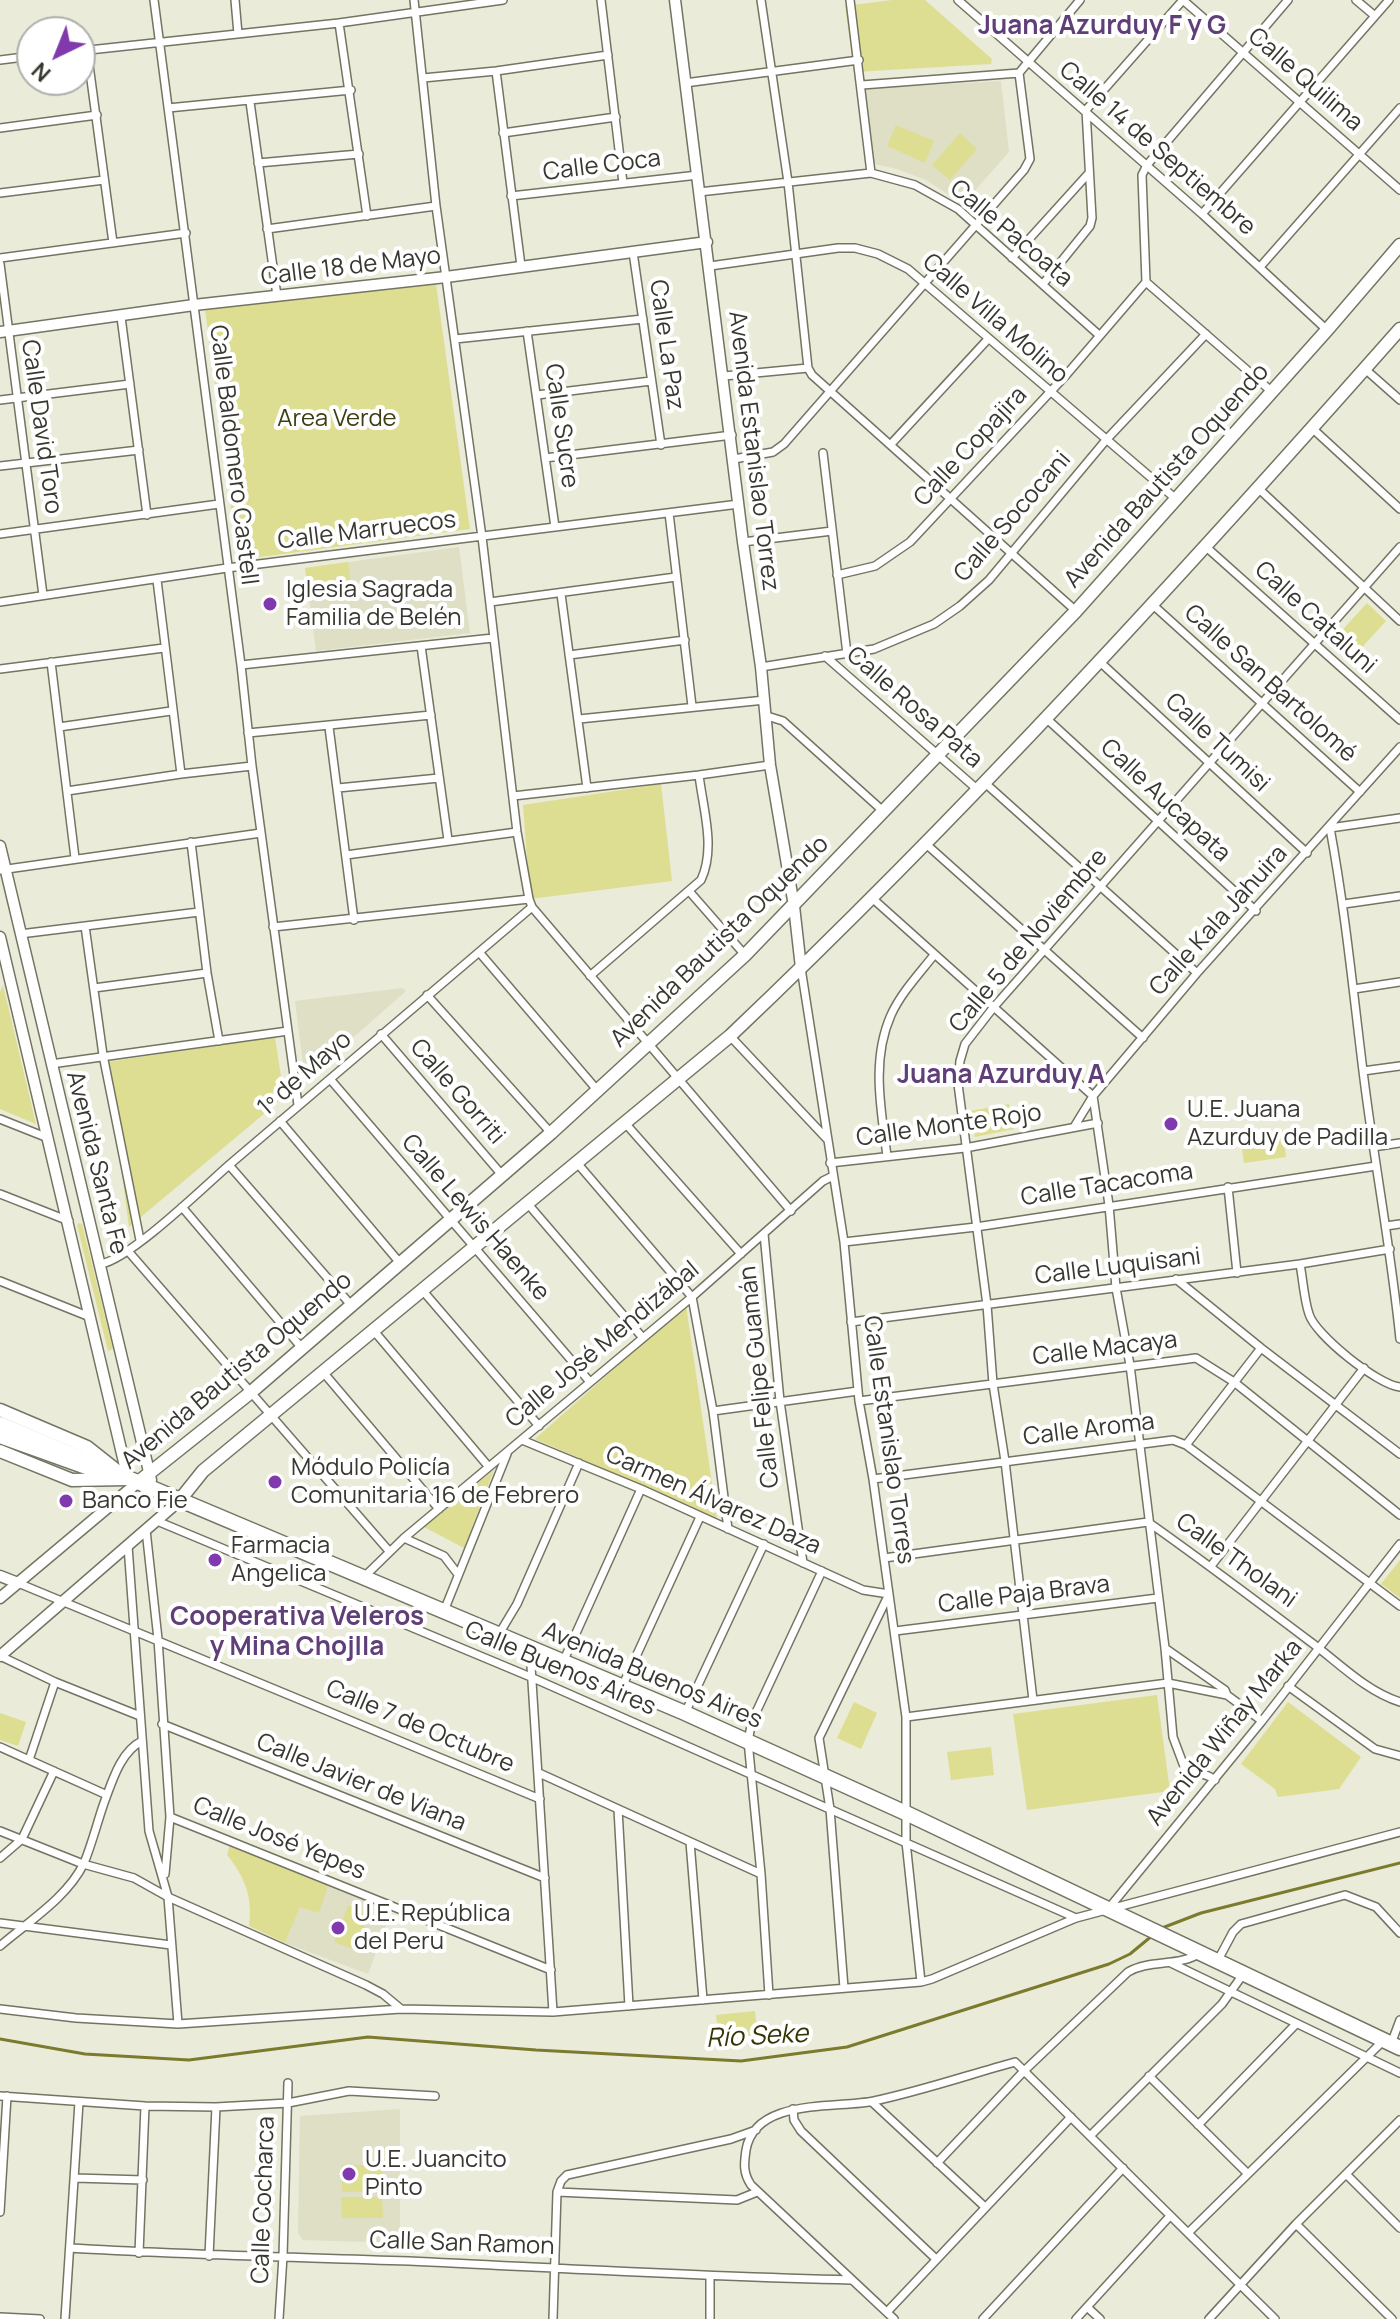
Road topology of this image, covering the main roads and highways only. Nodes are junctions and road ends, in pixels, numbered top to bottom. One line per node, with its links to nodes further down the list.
1 (1400, 245): 7 (main road, Avenida Bautista Oquendo)
2 (1400, 329): 8 (main road)
3 (0, 1410): 7 (main road, Avenida Buenos Aires)
4 (0, 1424): 7 (highway, Avenida Buenos Aires)
5 (0, 1436): 7 (highway, Avenida Buenos Aires)
6 (0, 1451): 7 (main road, Avenida Buenos Aires)
7 (138, 1479): 8 (highway, Avenida Buenos Aires)
8 (179, 1501): 9 (highway, Avenida Buenos Aires)
9 (1391, 2044)

